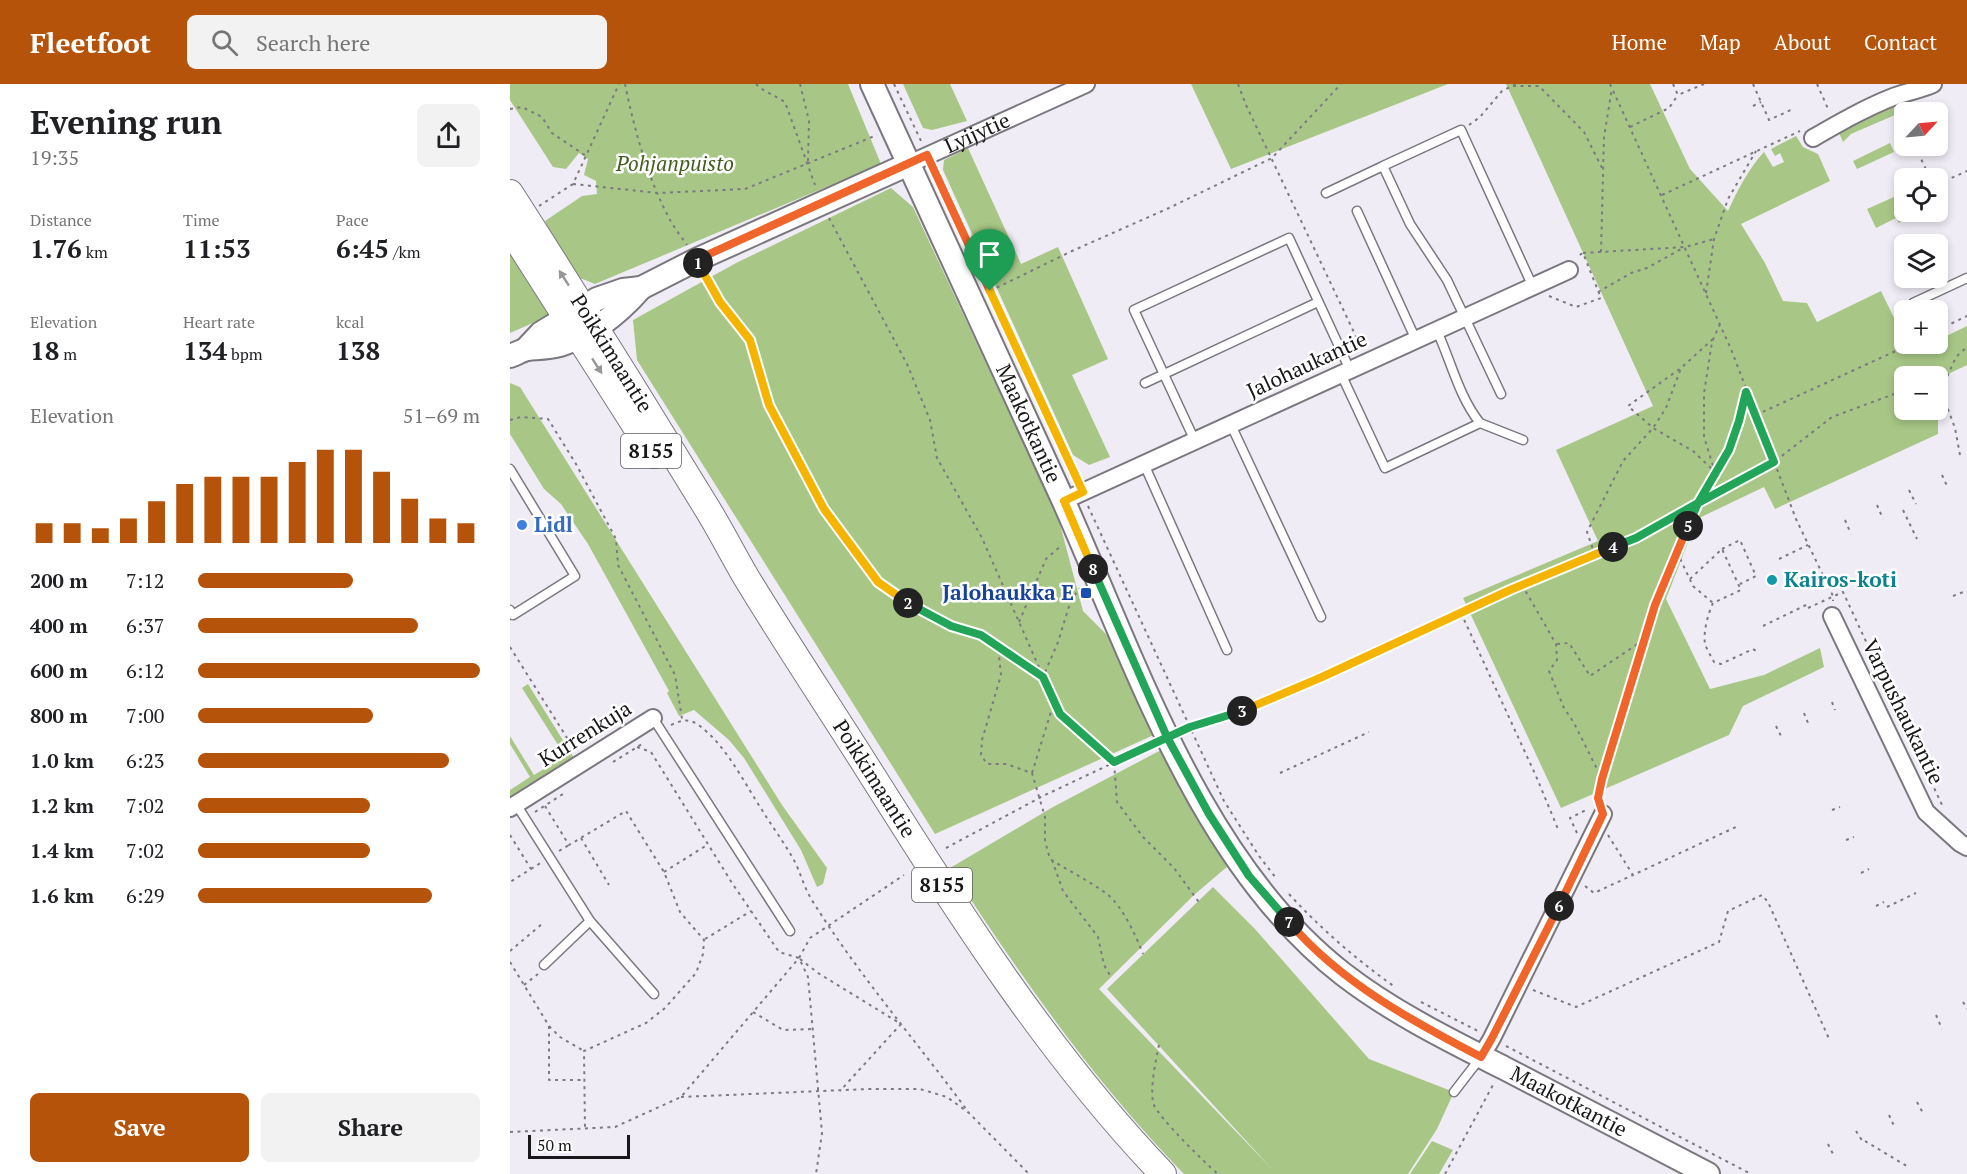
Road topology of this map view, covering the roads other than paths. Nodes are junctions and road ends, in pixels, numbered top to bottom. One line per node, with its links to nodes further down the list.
1 (872, 84): 5 (street, Maakotkantie)
2 (1086, 84): 5 (street, Lyijytie)
3 (1933, 84): 4 (street)
4 (1813, 138)
5 (918, 159): 17 (street, Lyijytie); 31 (street, Maakotkantie)
6 (1383, 166): 8 (lane); 13 (lane); 16 (lane)
7 (510, 193): 17 (main road, Poikkimaantie / 8155, one-way to 7)
8 (1326, 193)
9 (1357, 211): 19 (lane)
10 (510, 229): 17 (main road, Poikkimaantie / 8155)
11 (1569, 270): 13 (street, Jalohaukantie)
12 (1967, 278): 14 (lane)
13 (1533, 287): 16 (street, Jalohaukantie)
14 (1919, 300)
15 (1318, 302): 21 (lane); 22 (lane); 22 (lane)
16 (1466, 317): 18 (street, Jalohaukantie); 24 (lane)
17 (581, 322): 20 (street, Lyijytie); 46 (main road, Poikkimaantie / 8155)
18 (1437, 331): 19 (street, Jalohaukantie); 25 (lane)
19 (1416, 340): 21 (street, Jalohaukantie)
20 (518, 353)
21 (1345, 372): 25 (lane); 26 (street, Jalohaukantie)
22 (1164, 375): 23 (lane); 28 (lane)
23 (1145, 383)
24 (1501, 394)
25 (1480, 423): 27 (lane)
26 (1231, 424): 28 (street, Jalohaukantie); 34 (lane)
27 (1523, 440)
28 (1195, 441): 29 (street, Jalohaukantie)
29 (1144, 464): 31 (street, Jalohaukantie); 35 (lane)
30 (510, 469): 32 (lane)
31 (1073, 497): 44 (street, Maakotkantie)
32 (510, 610)
33 (1832, 616): 39 (street, Varpushaukantie)
34 (1321, 617)
35 (1227, 650)
36 (657, 724): 37 (street, Kurrenkuja); 41 (lane)
37 (517, 810): 40 (lane)
38 (1603, 814): 44 (street)
39 (1967, 847)
40 (590, 921): 42 (lane); 43 (lane)
41 (790, 931)
42 (544, 964)
43 (654, 994)
44 (1487, 1048): 45 (lane); 47 (street, Maakotkantie)
45 (1454, 1092)
46 (1163, 1174)
47 (1708, 1174)

